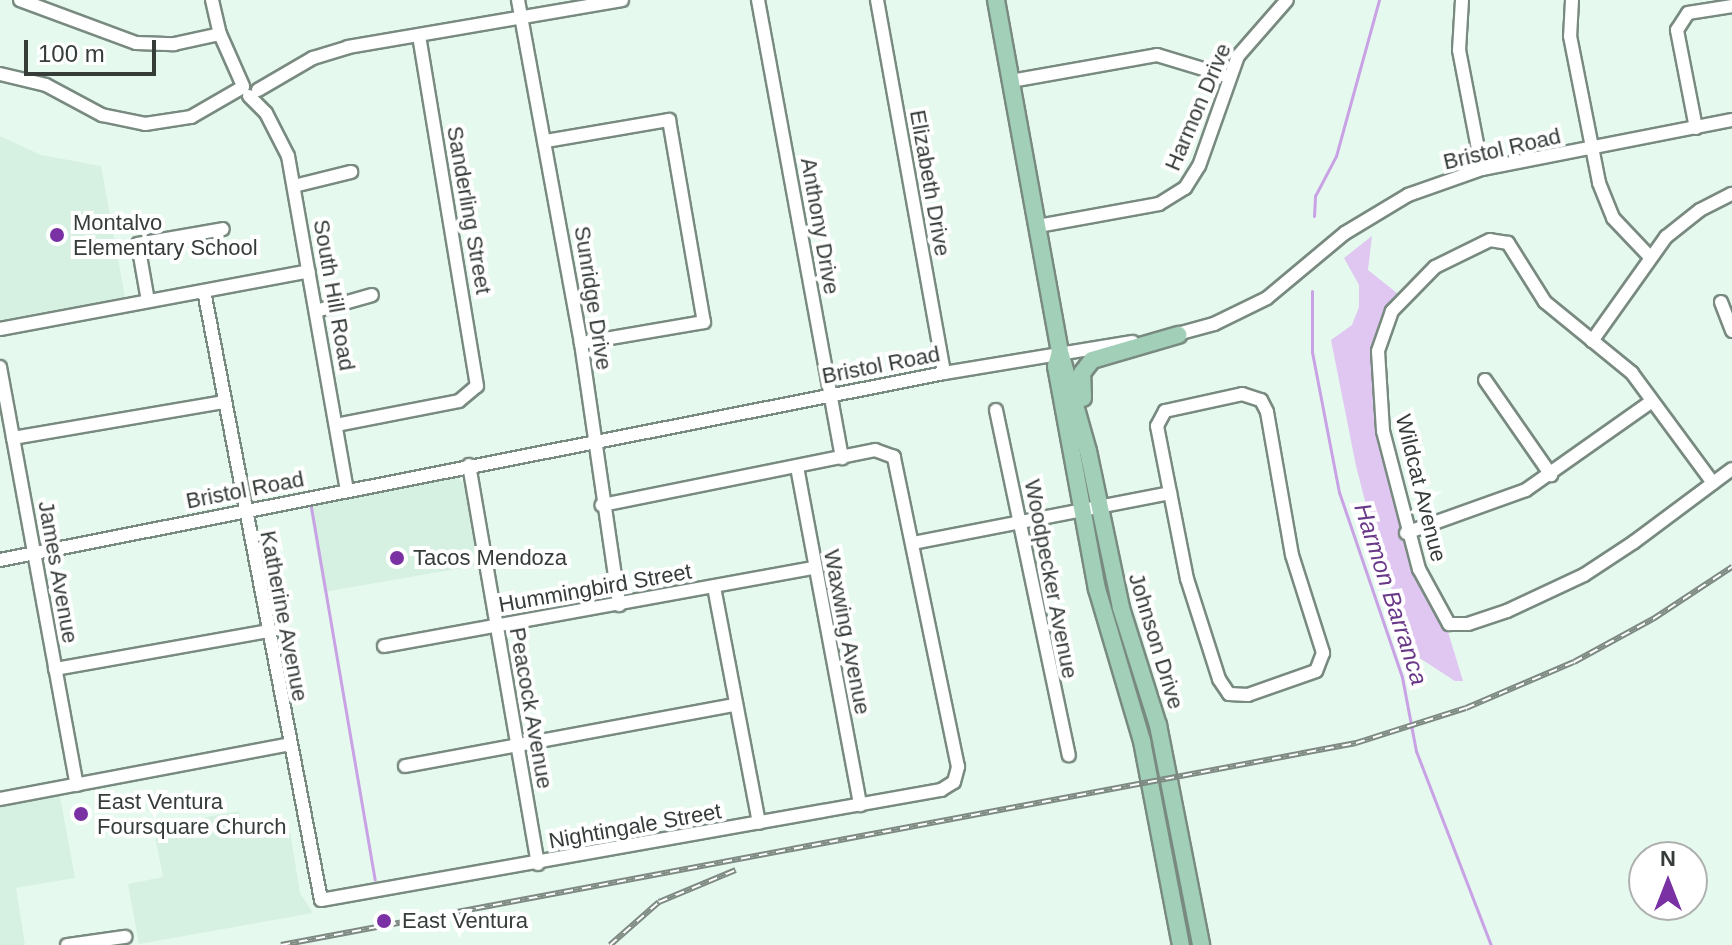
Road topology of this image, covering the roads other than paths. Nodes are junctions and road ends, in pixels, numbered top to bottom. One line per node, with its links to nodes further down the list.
1 (20, 0): 13 (street)
2 (212, 0): 13 (street, South Hill Road)
3 (518, 0): 12 (street, Sunridge Drive)
4 (622, 0): 12 (street)
5 (758, 0): 45 (street, Anthony Drive)
6 (877, 0): 43 (street, Elizabeth Drive)
7 (996, 0): 17 (main road, Johnson Drive)
8 (1287, 0): 16 (street, Harmon Drive)
9 (1462, 0): 23 (street)
10 (1572, 0): 22 (street)
11 (1732, 6): 20 (street)
12 (521, 17): 14 (street); 21 (street, Sunridge Drive)
13 (220, 34): 18 (street, South Hill Road)
14 (419, 36): 18 (street); 49 (street, Sanderling Street)
15 (0, 74): 18 (street)
16 (1230, 77): 17 (street); 27 (street, Harmon Drive)
17 (1011, 81): 27 (main road, Johnson Drive)
18 (250, 88): 25 (street, South Hill Road)
19 (1732, 120): 20 (street, Bristol Road)
20 (1696, 128): 22 (street, Bristol Road)
21 (546, 141): 40 (street, Sunridge Drive); 40 (street)
22 (1591, 149): 23 (street, Bristol Road); 29 (street)
23 (1482, 169): 38 (street, Bristol Road)
24 (351, 172): 25 (street)
25 (294, 186): 30 (street, South Hill Road)
26 (1732, 194): 29 (street)
27 (1038, 226): 41 (main road, Johnson Drive)
28 (223, 229): 33 (street)
29 (1650, 257): 39 (street)
30 (309, 271): 31 (street); 35 (street, South Hill Road)
31 (204, 291): 33 (street); 47 (street, Katherine Avenue)
32 (372, 295): 35 (street)
33 (148, 301): 36 (street)
34 (1721, 302): 37 (street)
35 (316, 311): 49 (street, South Hill Road)
36 (0, 329)
37 (1732, 331)
38 (1178, 335): 41 (street, Bristol Road); 52 (main road)
39 (1592, 341): 46 (street); 65 (street, Wildcat Avenue)
40 (581, 343): 51 (street, Sunridge Drive)
41 (1060, 352): 43 (street, Bristol Road); 52 (main road, Johnson Drive); 62 (main road, Johnson Drive)
42 (0, 367): 50 (street, James Avenue)
43 (944, 373): 45 (street, Bristol Road)
44 (1485, 380): 57 (street)
45 (830, 395): 51 (street, Bristol Road); 53 (street, Anthony Drive)
46 (1652, 401): 57 (street); 58 (street)
47 (223, 402): 50 (street); 63 (street, Katherine Avenue)
48 (996, 410): 64 (street, Woodpecker Avenue)
49 (336, 425): 59 (street, South Hill Road)
50 (13, 438): 67 (street, James Avenue)
51 (595, 441): 54 (street, Bristol Road); 61 (street, Sunridge Drive)
52 (1088, 451): 62 (main road, Johnson Drive)
53 (842, 458): 55 (street); 66 (street)
54 (469, 465): 59 (street, Bristol Road); 72 (street, Peacock Avenue)
55 (797, 467): 61 (street); 69 (street, Waxwing Avenue)
56 (1732, 469): 58 (street)
57 (1551, 475): 65 (street)
58 (1713, 483): 65 (street, Wildcat Avenue)
59 (347, 490): 63 (street, Bristol Road)
60 (1170, 493): 60 (street); 62 (street)
61 (601, 505): 71 (street, Sunridge Drive)
62 (1091, 508): 64 (street); 89 (main road, Johnson Drive); 90 (main road, Johnson Drive)
63 (243, 511): 67 (street, Bristol Road); 73 (street, Katherine Avenue)
64 (1020, 522): 66 (street); 79 (street, Woodpecker Avenue)
65 (1406, 533)
66 (913, 543): 83 (street, Nightingale Street)
67 (33, 553): 68 (street, Bristol Road); 75 (street, James Avenue)
68 (0, 560)
69 (813, 568): 70 (street, Hummingbird Street); 83 (street, Waxwing Avenue)
70 (714, 587): 71 (street, Hummingbird Street); 76 (street)
71 (619, 605): 72 (street, Hummingbird Street)
72 (497, 625): 74 (street, Hummingbird Street); 78 (street, Peacock Avenue)
73 (268, 631): 75 (street); 77 (street, Katherine Avenue)
74 (384, 646)
75 (55, 669): 81 (street, James Avenue)
76 (735, 705): 78 (street); 84 (street)
77 (287, 745): 81 (street); 86 (street, Katherine Avenue)
78 (517, 745): 80 (street); 85 (street, Peacock Avenue)
79 (1069, 755)
80 (405, 766)
81 (77, 785): 82 (street)
82 (0, 799)
83 (860, 805): 84 (street, Nightingale Street)
84 (759, 823): 85 (street, Nightingale Street)
85 (538, 864): 86 (street, Nightingale Street)
86 (321, 900)
87 (125, 937): 88 (street)
88 (67, 945)
89 (1181, 945)
90 (1200, 945)

